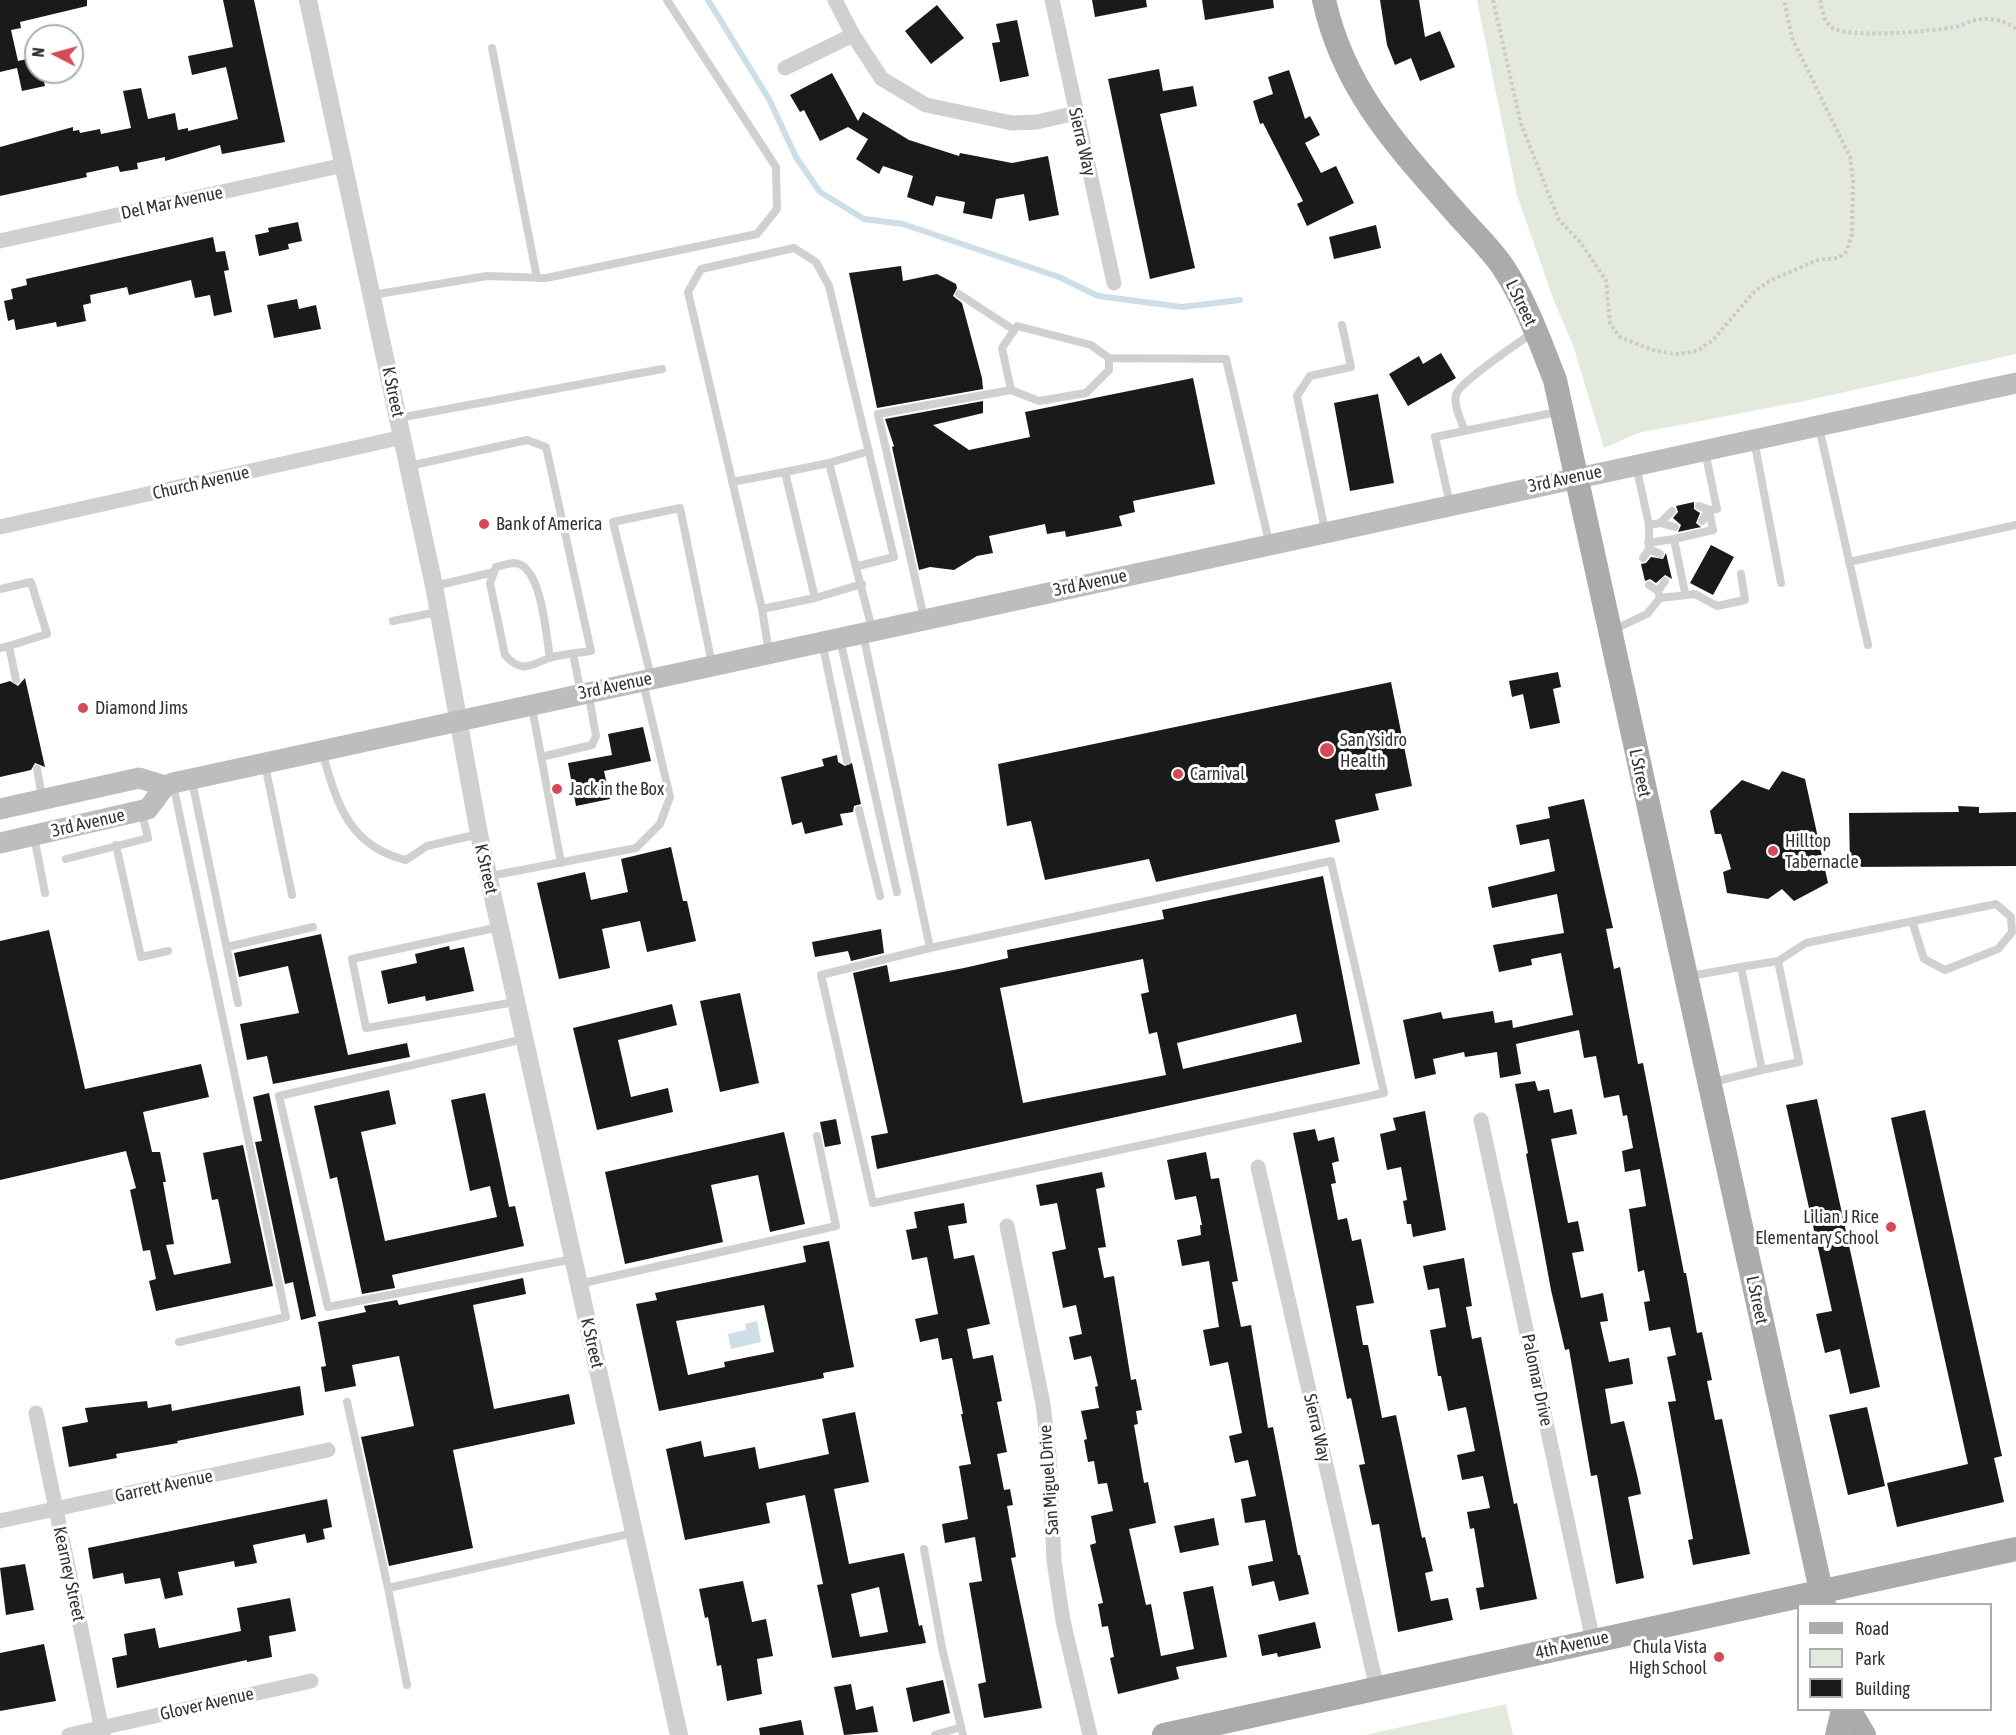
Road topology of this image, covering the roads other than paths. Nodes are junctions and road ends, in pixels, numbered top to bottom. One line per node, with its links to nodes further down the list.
1 (308, 0): 10 (street, K Street)
2 (667, 0): 12 (lane)
3 (835, 0): 6 (street)
4 (1052, 0): 9 (street, Sierra Way)
5 (1324, 0): 18 (main road, L Street)
6 (853, 35): 8 (street); 9 (street)
7 (492, 48): 12 (lane)
8 (785, 68)
9 (1076, 113): 13 (street, Sierra Way)
10 (344, 165): 11 (street, Del Mar Avenue); 15 (street, K Street)
11 (0, 241)
12 (537, 278): 15 (lane)
13 (1114, 283)
14 (959, 294): 17 (lane)
15 (372, 295): 24 (street, K Street)
16 (1342, 325): 47 (lane)
17 (1014, 330): 19 (lane); 22 (lane)
18 (1535, 331): 23 (main road, L Street); 26 (lane)
19 (1109, 358): 22 (lane); 49 (lane)
20 (662, 369): 24 (lane)
21 (2016, 383): 25 (main road, 3rd Avenue)
22 (1011, 390): 68 (lane)
23 (1562, 411): 26 (lane); 35 (main road, L Street)
24 (399, 418): 27 (street, K Street)
25 (1819, 425): 28 (main road, 3rd Avenue); 53 (lane)
26 (1465, 431): 37 (lane)
27 (403, 437): 33 (street, K Street); 45 (street, Church Avenue)
28 (1754, 439): 29 (main road, 3rd Avenue); 58 (lane)
29 (1705, 449): 32 (main road, 3rd Avenue); 39 (lane)
30 (869, 451): 31 (lane); 36 (lane); 54 (lane)
31 (829, 463): 34 (lane); 54 (lane)
32 (1636, 464): 35 (main road, 3rd Avenue); 43 (lane)
33 (409, 466): 61 (street, K Street); 76 (lane)
34 (785, 472): 36 (lane); 65 (lane)
35 (1575, 477): 37 (main road, 3rd Avenue); 71 (main road, L Street)
36 (732, 482): 66 (lane)
37 (1450, 504): 47 (main road, 3rd Avenue)
38 (1699, 506): 39 (lane)
39 (1709, 510): 41 (lane); 48 (lane)
40 (1672, 511): 42 (lane)
41 (1702, 521)
42 (1660, 523): 43 (lane); 46 (lane)
43 (1649, 525): 50 (lane)
44 (2016, 525): 53 (lane)
45 (0, 527)
46 (1675, 527)
47 (1325, 532): 49 (main road, 3rd Avenue)
48 (1674, 539): 50 (lane); 63 (lane)
49 (1269, 544): 68 (main road, 3rd Avenue)
50 (1648, 546): 51 (lane); 52 (lane)
51 (1660, 554)
52 (1643, 558)
53 (1849, 562): 73 (lane)
54 (858, 566): 59 (lane)
55 (494, 572): 61 (lane); 77 (lane); 77 (lane)
56 (1741, 574): 63 (lane)
57 (1665, 581): 64 (lane)
58 (1781, 583)
59 (862, 584): 65 (lane); 70 (lane)
60 (1649, 585): 64 (lane)
61 (434, 586): 67 (street, K Street)
62 (0, 590): 74 (lane)
63 (1685, 593): 64 (lane)
64 (1659, 594): 71 (lane)
65 (815, 598): 66 (lane)
66 (762, 609): 75 (lane)
67 (437, 612): 69 (lane); 83 (street, K Street)
68 (924, 619): 70 (main road, 3rd Avenue)
69 (393, 621)
70 (867, 631): 72 (main road, 3rd Avenue); 109 (lane)
71 (1609, 632): 113 (main road, L Street)
72 (830, 640): 75 (main road, 3rd Avenue); 86 (lane); 101 (lane)
73 (1868, 645)
74 (4, 647): 79 (lane)
75 (769, 653): 78 (main road, 3rd Avenue)
76 (573, 654): 77 (lane); 81 (lane)
77 (550, 658)
78 (712, 665): 80 (main road, 3rd Avenue); 80 (lane)
79 (16, 680)
80 (647, 680): 81 (main road, 3rd Avenue); 99 (lane)
81 (585, 693): 82 (main road, 3rd Avenue); 85 (lane)
82 (531, 705): 83 (main road, 3rd Avenue); 85 (lane)
83 (457, 722): 84 (main road, 3rd Avenue); 94 (street, K Street)
84 (322, 751): 87 (main road, 3rd Avenue); 94 (lane)
85 (541, 757): 99 (lane)
86 (847, 761)
87 (265, 763): 89 (main road, 3rd Avenue); 103 (lane)
88 (37, 769): 90 (lane)
89 (177, 783): 90 (main road, 3rd Avenue); 93 (main road, 3rd Avenue); 108 (lane); 125 (lane)
90 (43, 800): 91 (main road, 3rd Avenue)
91 (0, 809)
92 (859, 810): 104 (lane)
93 (141, 811): 95 (main road, 3rd Avenue); 97 (lane)
94 (479, 834): 100 (street, K Street)
95 (34, 836): 96 (main road, 3rd Avenue); 102 (lane)
96 (0, 843)
97 (116, 845): 98 (lane); 110 (lane)
98 (66, 859)
99 (561, 863): 100 (lane)
100 (488, 876): 107 (street, K Street)
101 (897, 892)
102 (45, 893)
103 (292, 895)
104 (880, 896)
105 (1912, 921): 105 (lane); 111 (lane)
106 (313, 927): 108 (lane)
107 (499, 927): 115 (street, K Street); 115 (lane)
108 (227, 947): 114 (lane)
109 (930, 948): 109 (lane)
110 (168, 951)
111 (1778, 961): 112 (lane); 117 (lane)
112 (1741, 967): 113 (lane); 117 (lane)
113 (1686, 977): 118 (main road, L Street)
114 (238, 1002)
115 (516, 1002): 116 (street, K Street)
116 (524, 1039): 123 (street, K Street); 123 (lane)
117 (1762, 1070): 118 (lane)
118 (1709, 1084): 135 (main road, L Street)
119 (1481, 1120): 136 (street, Palomar Drive)
120 (817, 1136): 124 (lane)
121 (1258, 1167): 139 (street, Sierra Way)
122 (1007, 1226): 147 (street, San Miguel Drive)
123 (574, 1259): 124 (street, K Street)
124 (579, 1284): 131 (street, K Street)
125 (179, 1342)
126 (346, 1401): 134 (lane)
127 (36, 1413): 129 (street, Kearney Street)
128 (328, 1450): 129 (street, Garrett Avenue)
129 (56, 1509): 130 (street, Garrett Avenue); 142 (street, Kearney Street)
130 (0, 1521)
131 (635, 1533): 134 (lane); 145 (street, K Street)
132 (924, 1549): 143 (lane)
133 (2016, 1549): 135 (main road, 4th Avenue)
134 (388, 1588): 138 (lane)
135 (1822, 1598): 136 (main road, 4th Avenue)
136 (1593, 1641): 139 (main road, 4th Avenue)
137 (311, 1681): 142 (street, Glover Avenue)
138 (407, 1685)
139 (1377, 1689): 148 (main road, 4th Avenue)
140 (1844, 1711): 149 (main road)
141 (1851, 1711): 150 (main road)
142 (102, 1731): 144 (street, Glover Avenue)
143 (962, 1731): 146 (lane)
144 (69, 1735)
145 (679, 1735)
146 (935, 1735)
147 (1090, 1735)
148 (1164, 1735)
149 (1837, 1735)
150 (1864, 1735)

